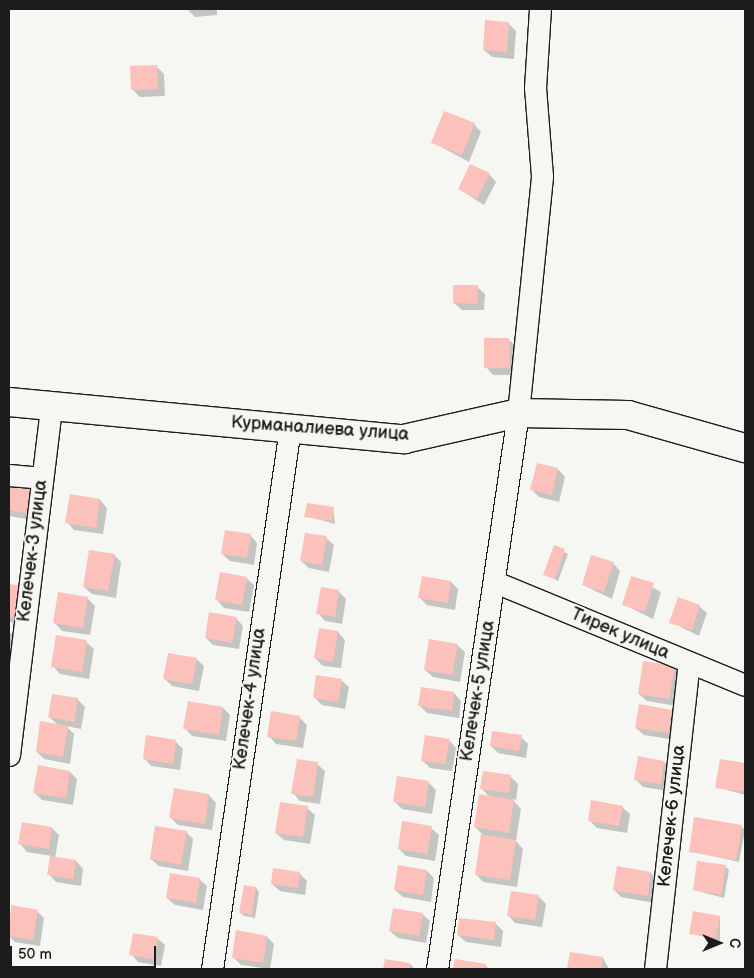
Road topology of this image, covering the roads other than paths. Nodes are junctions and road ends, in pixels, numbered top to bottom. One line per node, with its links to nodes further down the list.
1 (540, 9): 4 (street, Келечек-5 улица)
2 (9, 402): 3 (street, Курманалиева улица)
3 (51, 406): 5 (street, Курманалиева улица); 8 (street, Келечек-3 улица)
4 (518, 413): 5 (street, Курманалиева улица); 6 (street, Курманалиева улица); 9 (street, Келечек-5 улица)
5 (290, 428): 13 (street, Келечек-4 улица)
6 (745, 448)
7 (9, 475): 8 (street)
8 (42, 478): 12 (street, Келечек-3 улица)
9 (495, 582): 10 (street, Тирек улица); 14 (street, Келечек-5 улица)
10 (689, 663): 11 (street, Тирек улица); 15 (street, Келечек-6 улица)
11 (745, 685)
12 (9, 755)
13 (212, 969)
14 (437, 969)
15 (655, 969)

